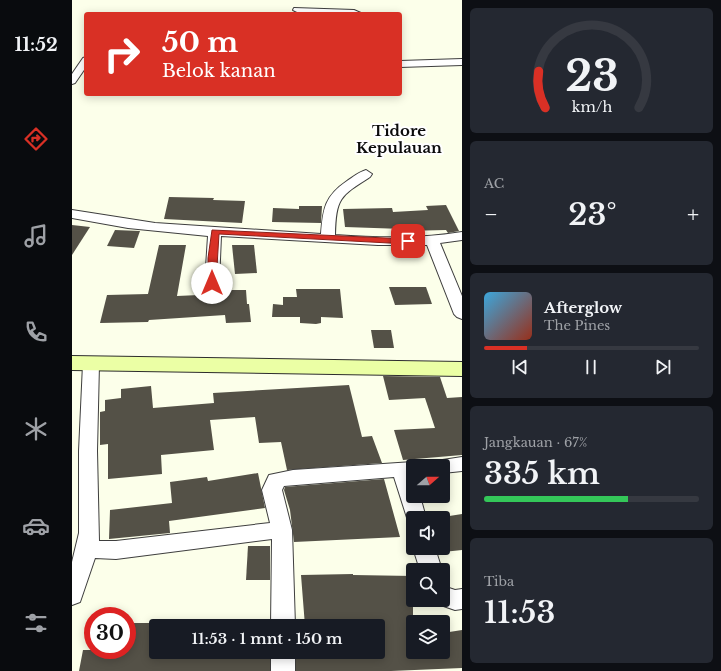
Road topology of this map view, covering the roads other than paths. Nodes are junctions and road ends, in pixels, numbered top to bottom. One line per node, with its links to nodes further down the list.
1 (297, 10): 2 (street)
2 (354, 12)
3 (72, 60): 4 (street)
4 (84, 60)
5 (462, 62): 7 (street)
6 (84, 63): 8 (street)
7 (402, 64)
8 (72, 81)
9 (366, 174): 13 (street)
10 (72, 214): 11 (street)
11 (215, 232): 13 (street); 15 (street)
12 (462, 236): 14 (street)
13 (328, 238): 14 (street)
14 (432, 241): 16 (street)
15 (212, 283)
16 (456, 284): 17 (street)
17 (462, 314)
18 (72, 353): 19 (street)
19 (462, 356)
20 (82, 364): 21 (street); 26 (street)
21 (462, 368)
22 (462, 464): 23 (street)
23 (450, 465)
24 (406, 469): 25 (street)
25 (282, 530): 26 (street); 30 (street)
26 (87, 549): 27 (street)
27 (72, 595)
28 (450, 598): 29 (street)
29 (462, 599)
30 (283, 619)
31 (283, 659): 32 (street)
32 (283, 671)

